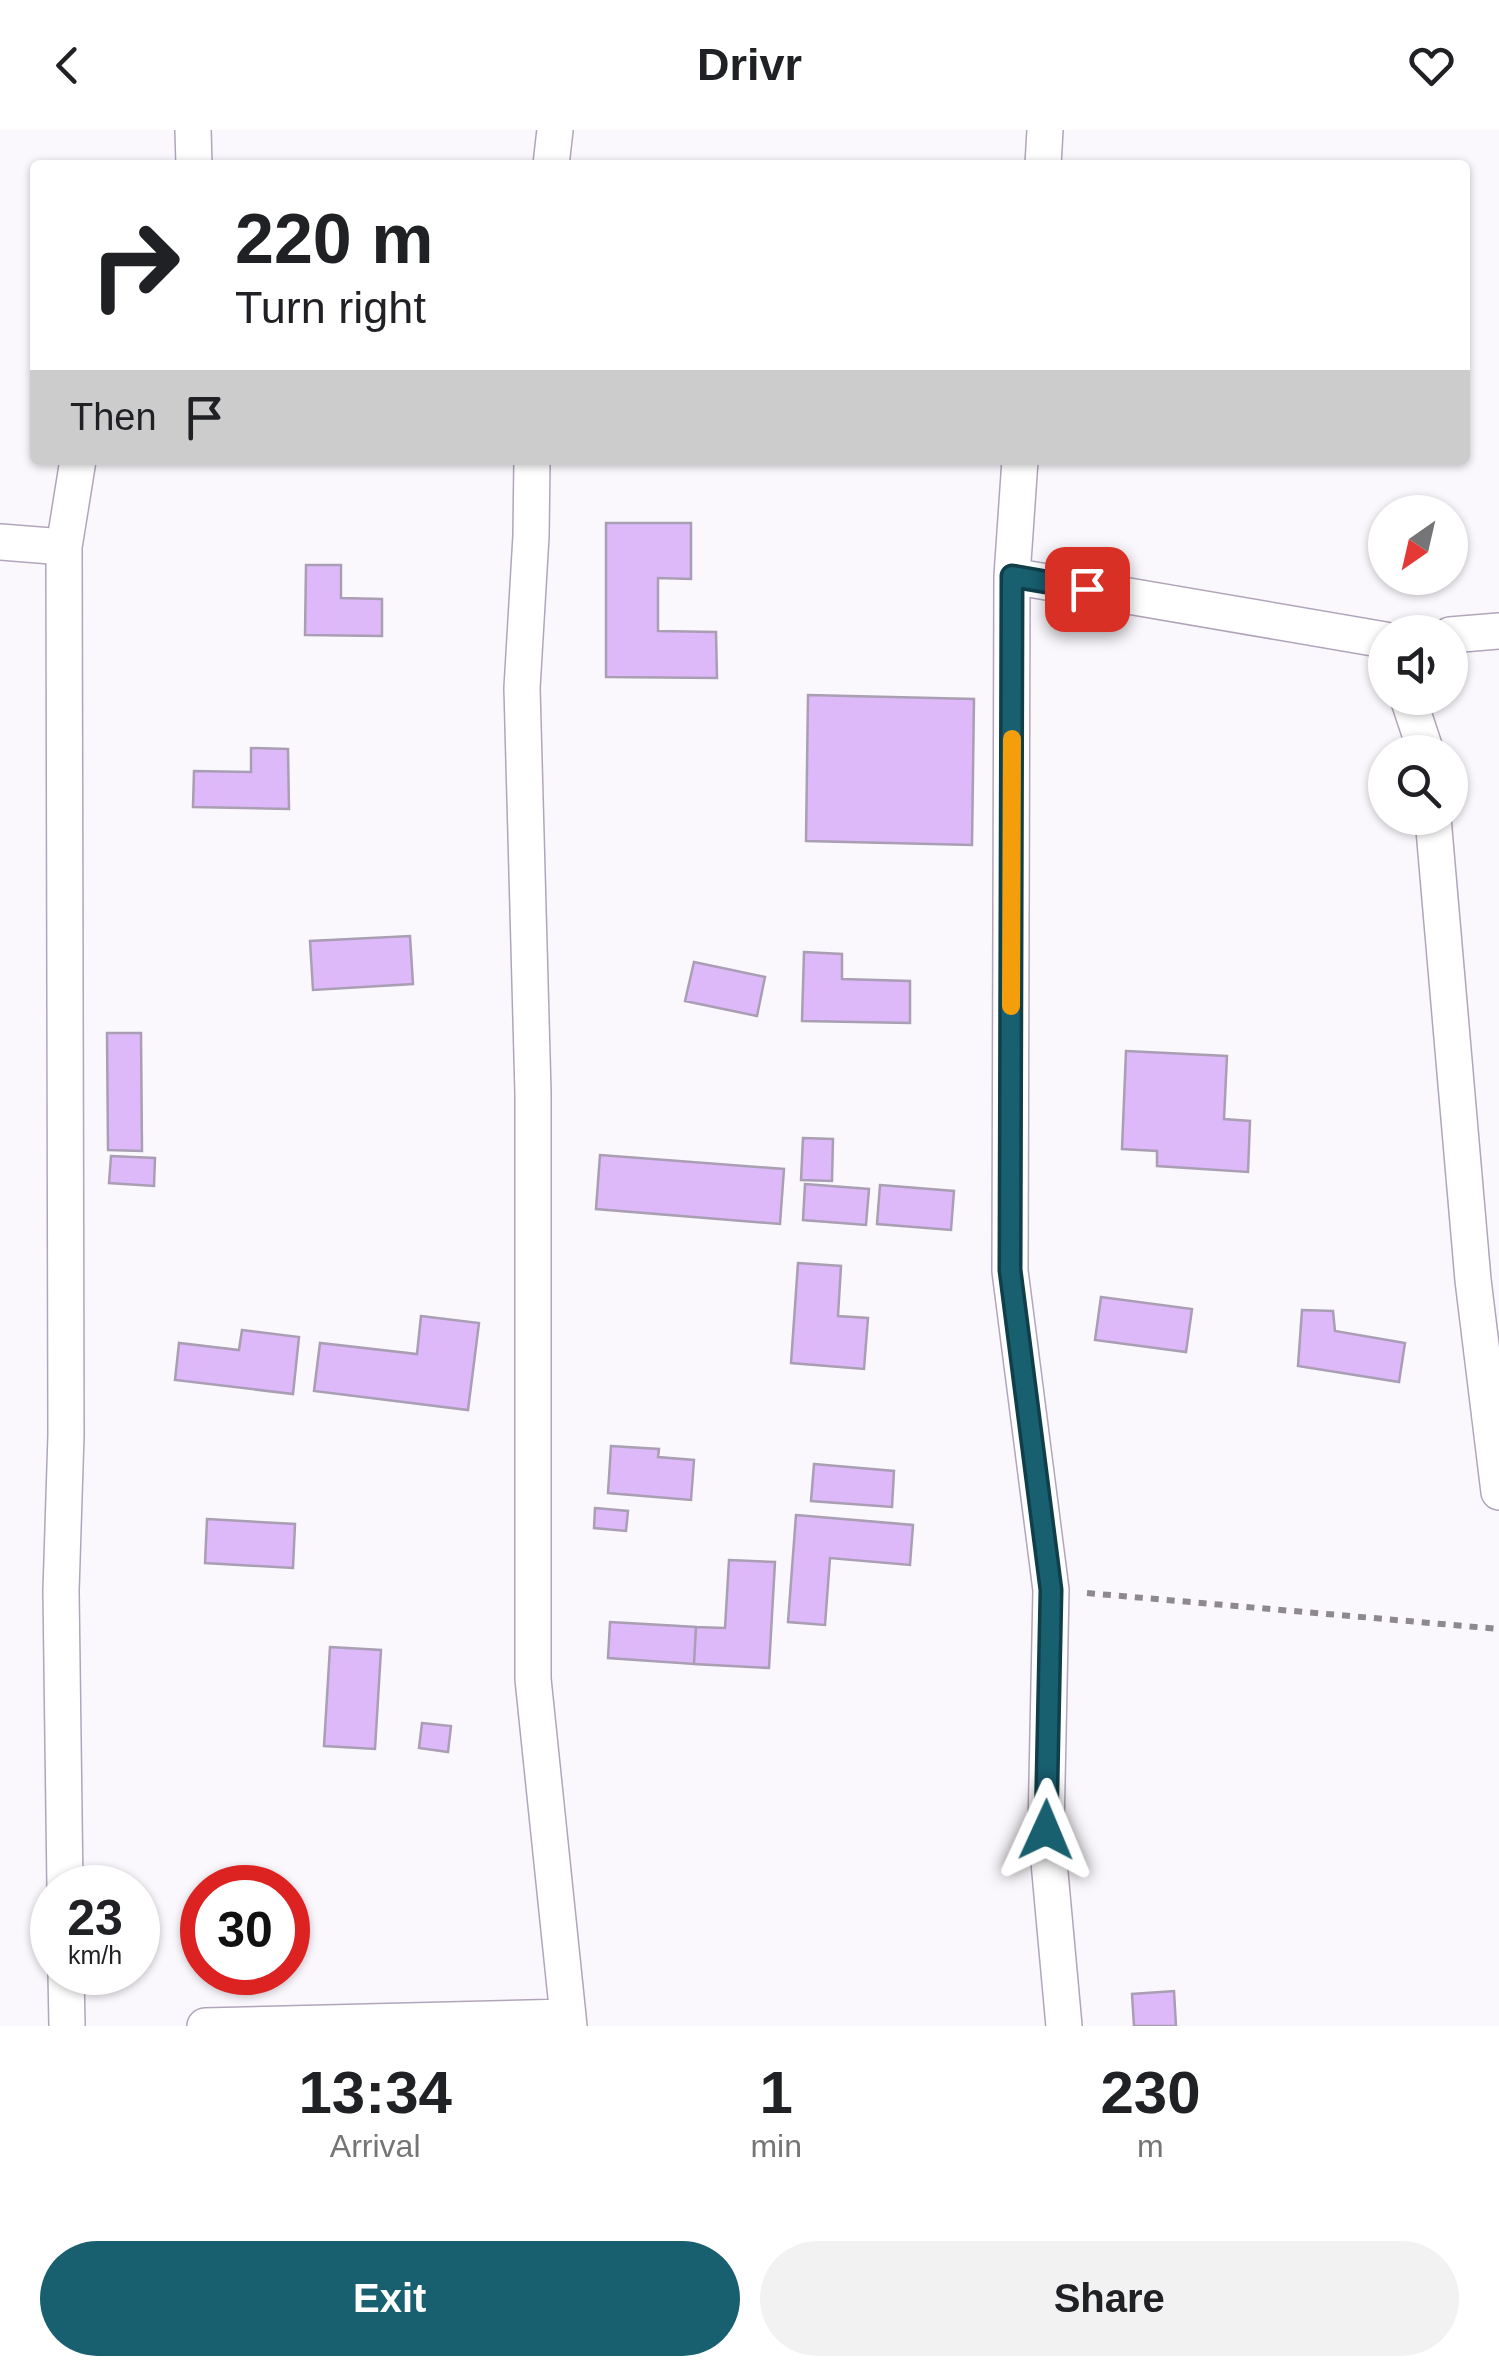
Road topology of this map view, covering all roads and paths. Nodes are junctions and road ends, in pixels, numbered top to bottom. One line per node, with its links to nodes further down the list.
1 (193, 130): 4 (street)
2 (555, 130): 5 (street)
3 (1045, 130): 6 (street)
4 (194, 160)
5 (551, 160)
6 (1043, 160)
7 (77, 465): 11 (street)
8 (532, 465): 22 (street)
9 (1020, 465): 12 (street)
10 (0, 542): 11 (street)
11 (64, 547): 20 (street)
12 (1012, 576): 15 (street); 18 (street)
13 (1499, 630): 14 (street)
14 (1468, 633)
15 (1368, 637)
16 (1434, 835): 17 (street)
17 (1499, 1492)
18 (1051, 1590): 19 (path); 25 (street)
19 (1499, 1629)
20 (65, 1865)
21 (66, 1995): 23 (street)
22 (569, 2021): 24 (street)
23 (67, 2026)
24 (205, 2026)
25 (1064, 2026)

